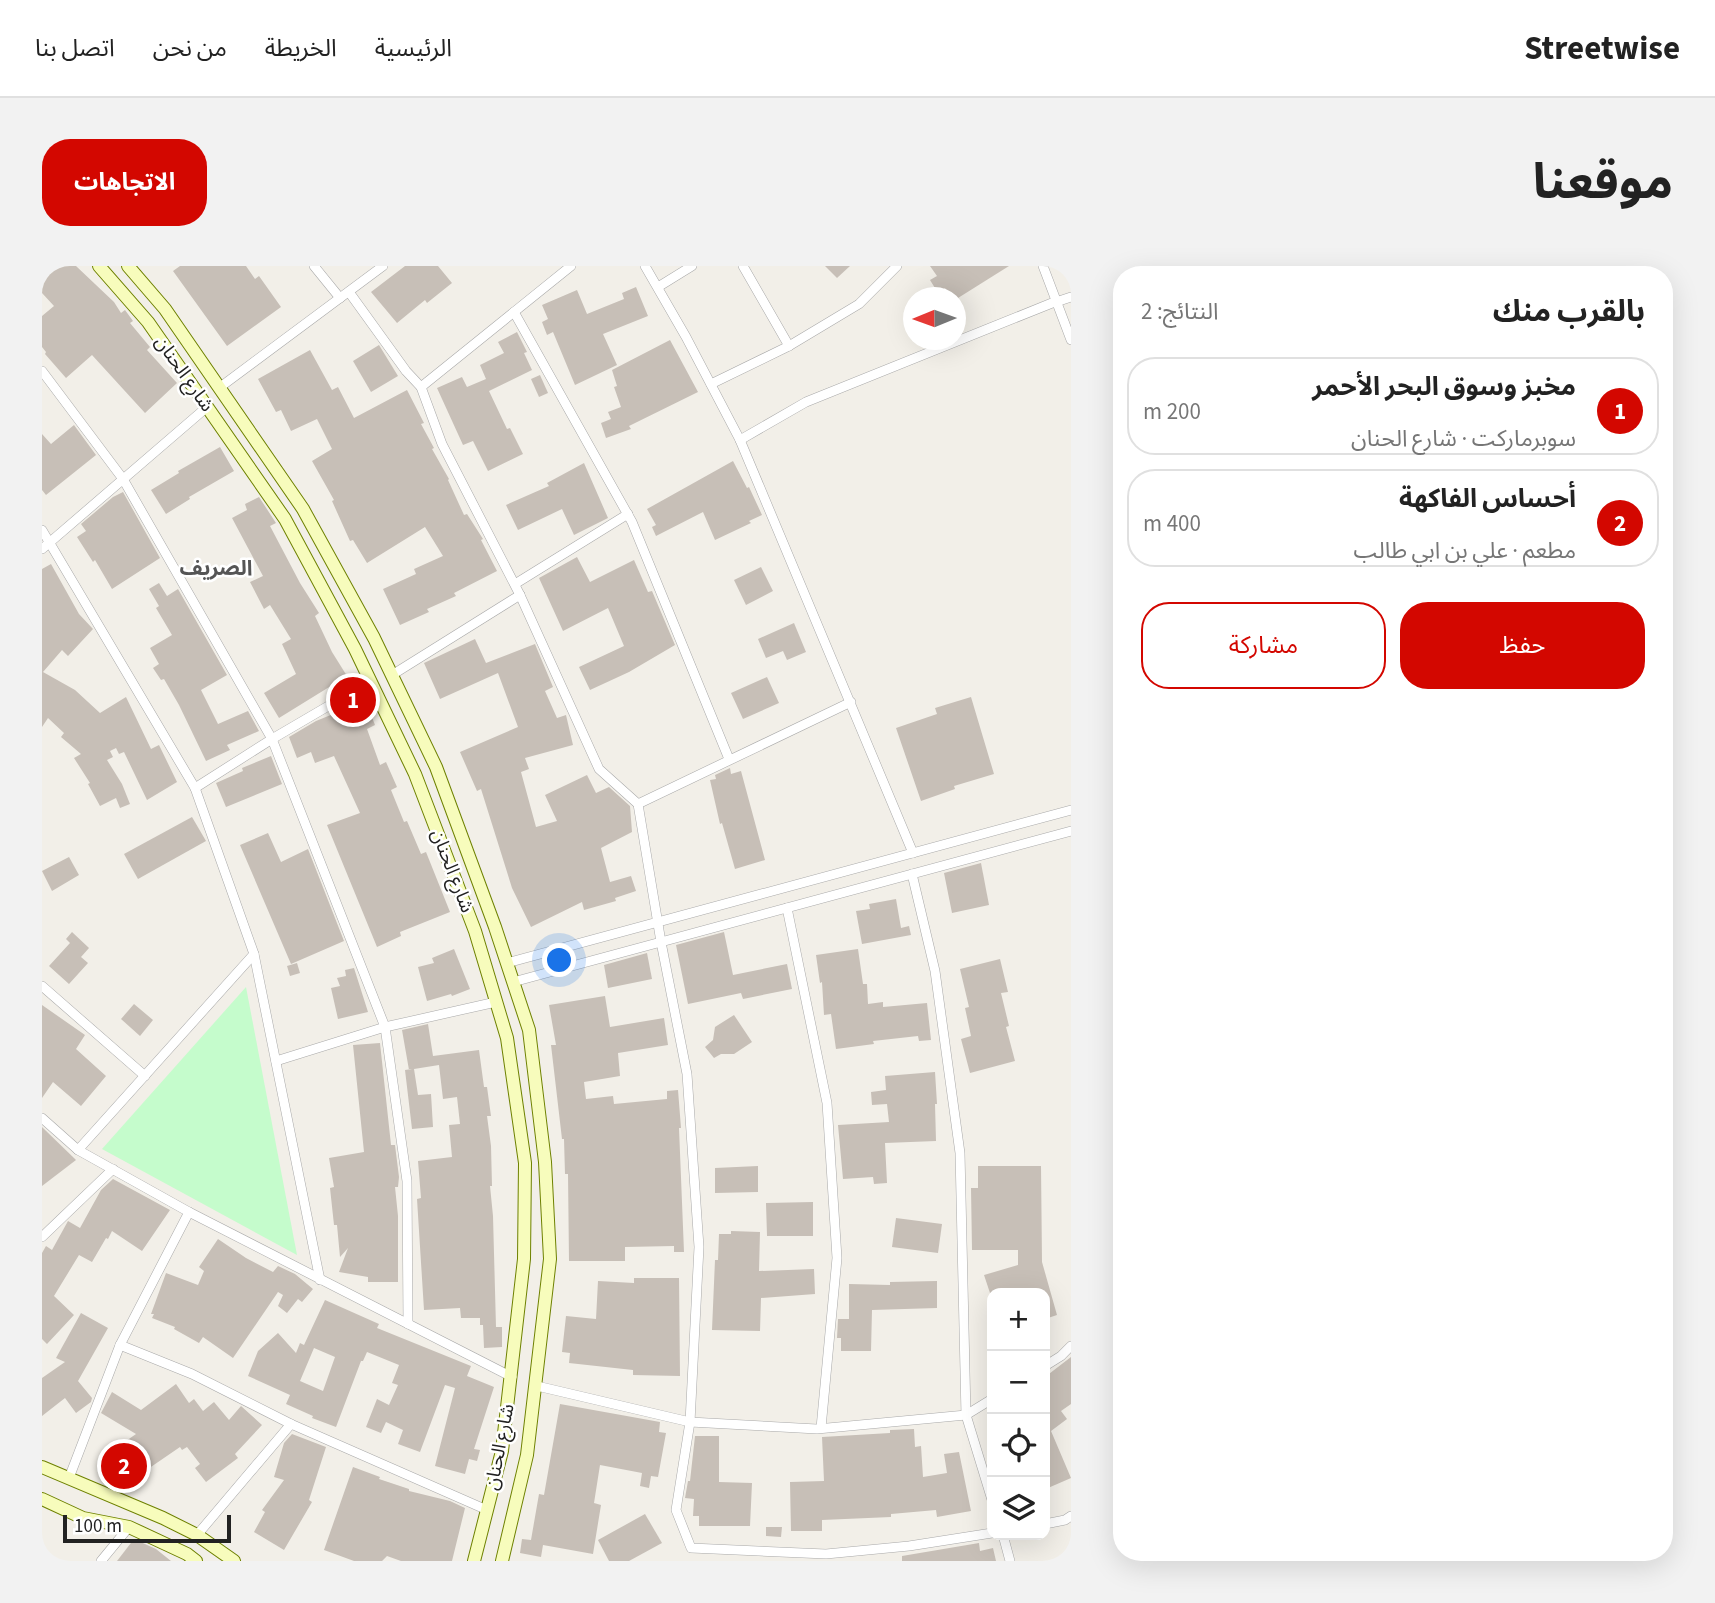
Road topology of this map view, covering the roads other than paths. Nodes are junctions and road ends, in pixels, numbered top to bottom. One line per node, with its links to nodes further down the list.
1 (99, 266): 23 (main road, شارع الحنان)
2 (128, 266): 22 (main road, شارع الحنان)
3 (314, 266): 14 (street)
4 (383, 266): 12 (street)
5 (571, 266): 16 (street)
6 (645, 266): 11 (street)
7 (692, 266): 11 (street)
8 (743, 266): 18 (street)
9 (897, 266): 18 (street)
10 (1043, 266): 15 (street)
11 (658, 288): 20 (street)
12 (349, 292): 14 (street); 21 (street)
13 (1071, 297): 15 (street)
14 (340, 298): 22 (street)
15 (1054, 303): 17 (street); 24 (street)
16 (514, 312): 21 (street); 26 (street)
17 (1071, 341)
18 (789, 346): 20 (street)
19 (42, 371): 25 (street)
20 (711, 384): 24 (street)
21 (421, 387): 30 (street)
22 (219, 388): 32 (main road, شارع الحنان)
23 (208, 407): 25 (street); 33 (main road, شارع الحنان)
24 (740, 440): 34 (street)
25 (123, 479): 28 (street); 35 (street)
26 (628, 514): 30 (street); 36 (street)
27 (42, 530): 28 (street)
28 (50, 541): 29 (street); 37 (street)
29 (42, 549)
30 (515, 584): 31 (street)
31 (520, 595): 32 (street); 38 (street)
32 (392, 675): 47 (main road, شارع الحنان)
33 (371, 681): 35 (street); 50 (main road, شارع الحنان)
34 (851, 702): 36 (street); 41 (street)
35 (272, 738): 37 (street); 51 (street)
36 (729, 759): 38 (street)
37 (195, 788): 46 (street)
38 (638, 804): 44 (street)
39 (1071, 810): 41 (street)
40 (1071, 831): 42 (street)
41 (913, 853): 44 (street)
42 (912, 874): 43 (street); 67 (street)
43 (787, 908): 45 (street); 70 (street)
44 (658, 922): 45 (street); 47 (street)
45 (661, 942): 48 (street); 68 (street)
46 (254, 954): 52 (street); 53 (street)
47 (507, 964): 48 (main road, شارع الحنان)
48 (513, 982): 65 (main road, شارع الحنان)
49 (42, 986): 53 (street)
50 (496, 1002): 51 (street); 64 (main road, شارع الحنان)
51 (385, 1027): 52 (street); 60 (street)
52 (276, 1061): 59 (street)
53 (145, 1076): 55 (street)
54 (42, 1118): 55 (street)
55 (78, 1150): 56 (street)
56 (113, 1169): 57 (street); 58 (street)
57 (189, 1212): 59 (street); 61 (street)
58 (42, 1237)
59 (320, 1280): 60 (street)
60 (408, 1324): 64 (street)
61 (120, 1345): 69 (street); 72 (street)
62 (1071, 1346): 63 (street)
63 (1050, 1363)
64 (512, 1377): 75 (main road, شارع الحنان)
65 (537, 1386): 68 (street); 86 (main road, شارع الحنان)
66 (987, 1402): 67 (street)
67 (966, 1415): 70 (street); 73 (street)
68 (690, 1422): 70 (street); 79 (street)
69 (291, 1424): 75 (street); 80 (street)
70 (821, 1428)
71 (42, 1467): 72 (main road)
72 (69, 1479): 80 (main road)
73 (987, 1484)
74 (42, 1499): 78 (main road)
75 (487, 1510): 85 (main road, شارع الحنان)
76 (1071, 1516): 77 (street)
77 (1050, 1523)
78 (129, 1527): 82 (street); 83 (main road)
79 (987, 1534)
80 (197, 1535): 84 (main road)
81 (1004, 1540): 87 (street)
82 (101, 1561)
83 (196, 1561)
84 (234, 1561)
85 (474, 1561)
86 (502, 1561)
87 (1010, 1561)

